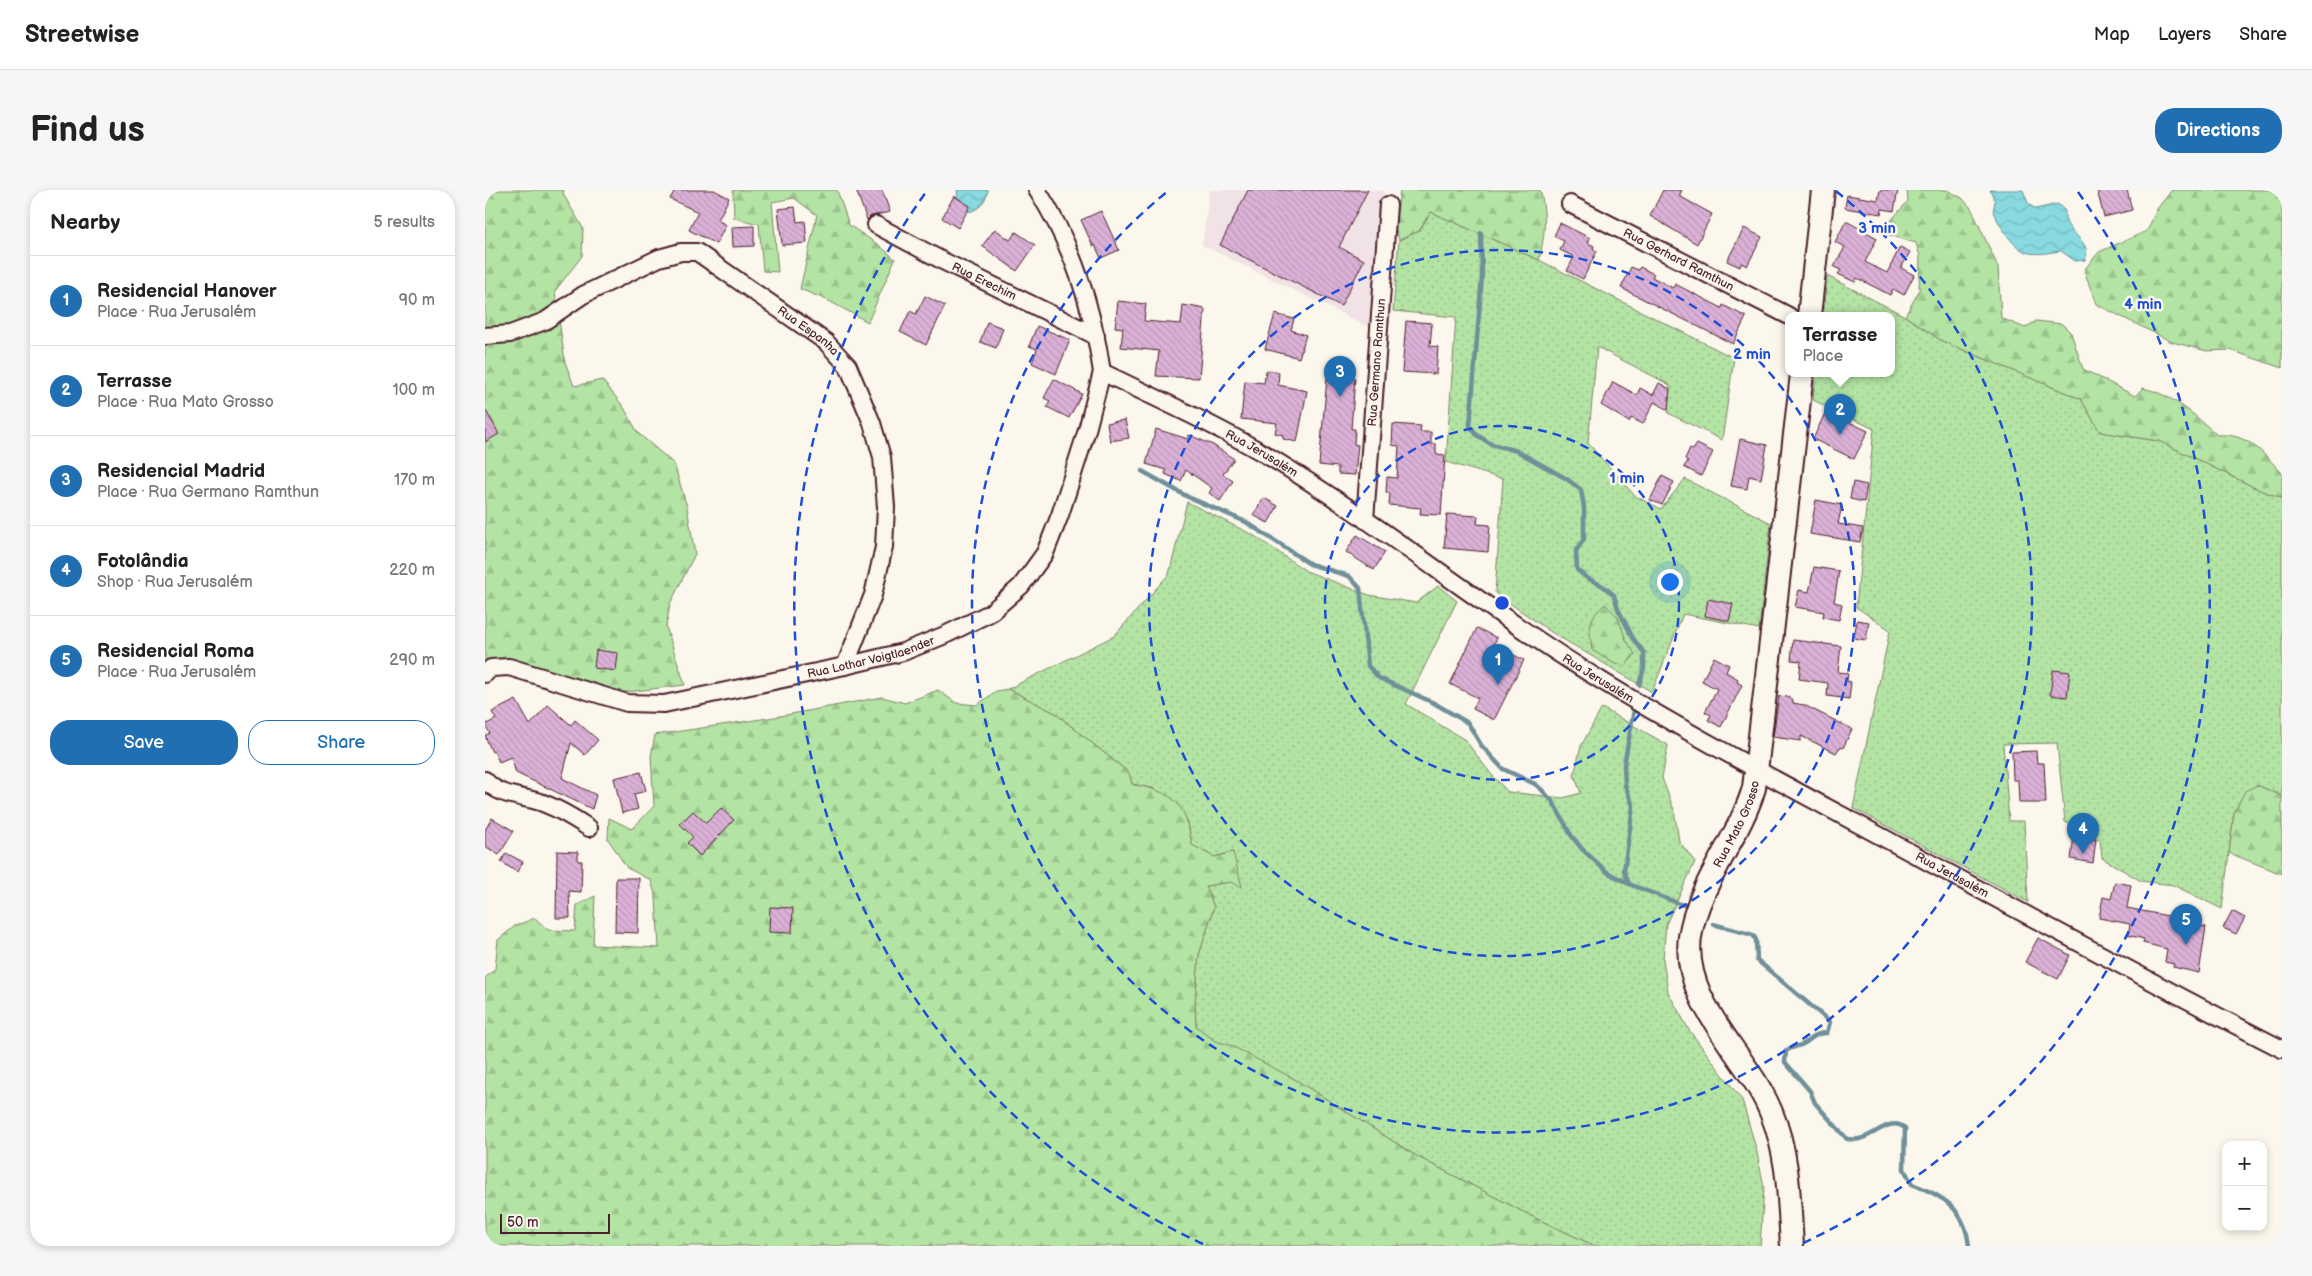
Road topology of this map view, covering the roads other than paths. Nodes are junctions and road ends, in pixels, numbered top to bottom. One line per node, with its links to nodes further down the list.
1 (1037, 190): 9 (street)
2 (1823, 190): 6 (street)
3 (1570, 204): 7 (street, Rua Gerhard Ramthun)
4 (1388, 205): 12 (street, Rua Germano Ramthun)
5 (876, 224): 9 (street, Rua Erechim)
6 (1809, 312)
7 (1785, 314)
8 (485, 336): 13 (street, Rua Espanha)
9 (1096, 336): 10 (street)
10 (1102, 372): 12 (street, Rua Jerusalém); 13 (street, Rua Lothar Voigtlaender)
11 (1802, 377): 15 (street, Rua Mato Grosso)
12 (1365, 520): 15 (street, Rua Jerusalém)
13 (845, 666): 14 (street, Rua Lothar Voigtlaender)
14 (485, 674)
15 (1757, 769): 18 (street, Rua Jerusalém); 19 (street, Rua Mato Grosso)
16 (485, 780): 17 (street)
17 (589, 828)
18 (2282, 1049)
19 (1792, 1246)

